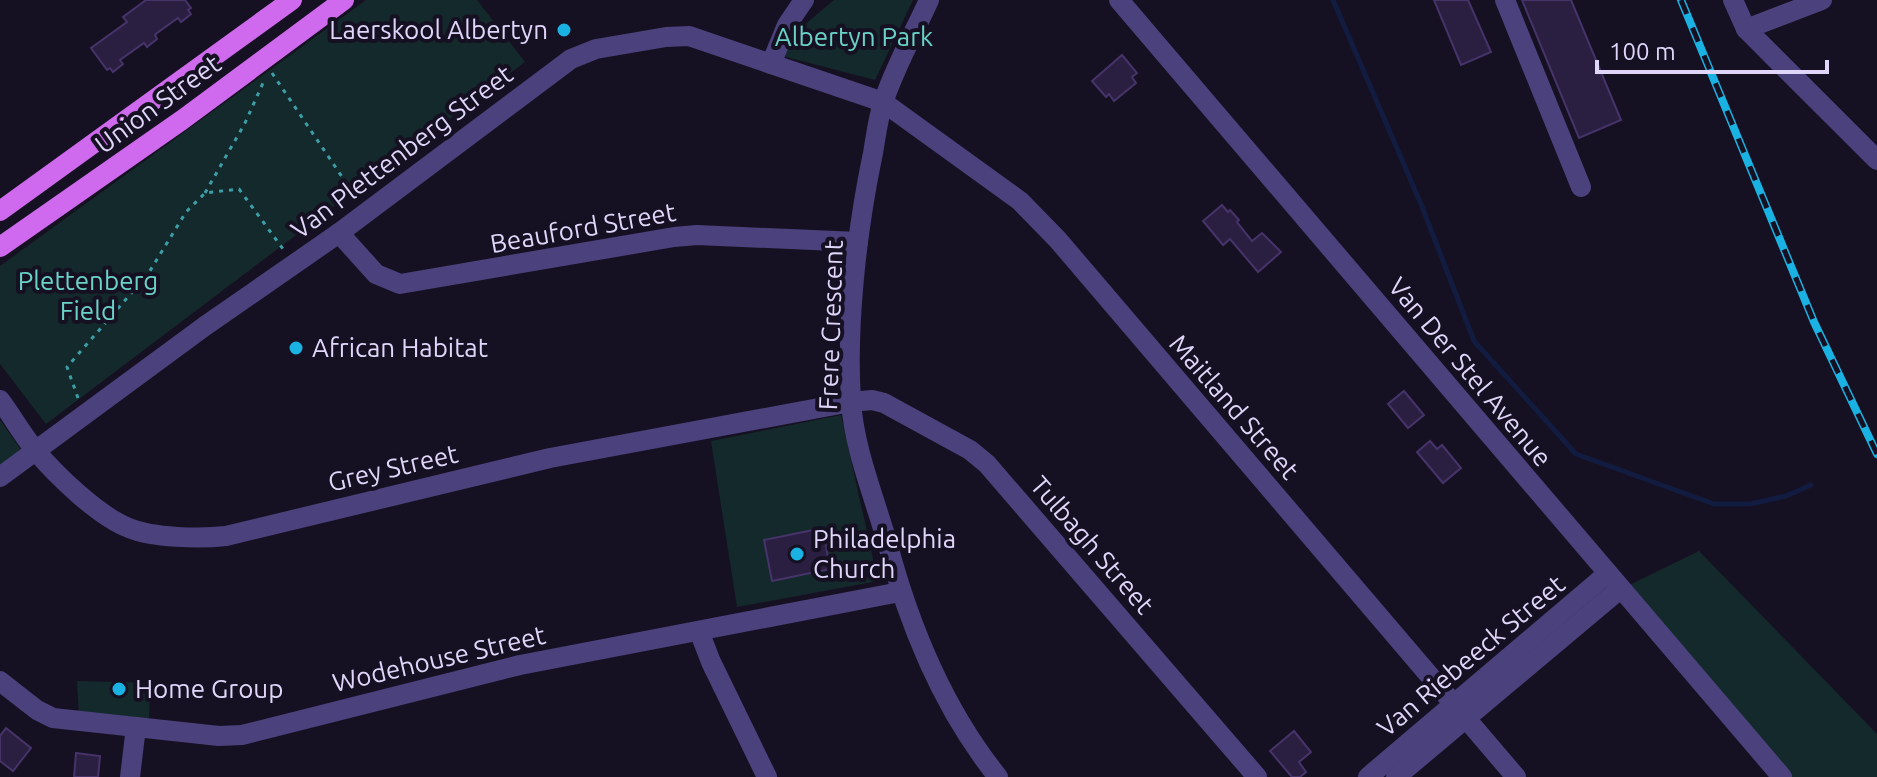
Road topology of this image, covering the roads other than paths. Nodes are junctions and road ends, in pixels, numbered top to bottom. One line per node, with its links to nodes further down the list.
1 (292, 0): 11 (main road, Union Street)
2 (344, 0): 13 (main road, Union Street)
3 (804, 0): 10 (street)
4 (929, 0): 12 (street, Frere Crescent)
5 (1119, 0): 24 (street, Van Der Stel Avenue)
6 (1505, 0): 15 (street)
7 (1733, 0): 9 (street)
8 (1822, 0): 9 (street)
9 (1746, 29): 14 (street)
10 (771, 64): 12 (street, Van Plettenberg Street); 17 (street, Van Plettenberg Street)
11 (181, 81): 13 (main road); 16 (main road, Union Street)
12 (883, 102): 18 (street, Frere Crescent); 28 (street, Maitland Street)
13 (199, 107): 19 (main road, Union Street)
14 (1877, 160)
15 (1581, 187)
16 (0, 211)
17 (339, 233): 18 (street, Beauford Street); 22 (street, Van Plettenberg Street)
18 (858, 242): 21 (street, Frere Crescent)
19 (0, 247)
20 (0, 400): 22 (street, Grey Street)
21 (851, 402): 22 (street, Grey Street); 25 (street, Frere Crescent); 33 (street, Tulbagh Street)
22 (35, 450): 23 (street, Van Plettenberg Street)
23 (0, 477)
24 (1614, 582): 28 (street, Van Riebeeck Street); 37 (street, Van Der Stel Avenue)
25 (900, 592): 26 (street, Wodehouse Street); 32 (street, Frere Crescent)
26 (699, 631): 29 (street, Wodehouse Street); 31 (street)
27 (0, 681): 29 (street, Wodehouse Street)
28 (1461, 712): 34 (street, Van Riebeeck Street); 35 (street, Van Riebeeck Street); 36 (street, Maitland Street)
29 (136, 727): 30 (street)
30 (130, 777)
31 (767, 777)
32 (998, 777)
33 (1257, 777)
34 (1368, 777)
35 (1396, 777)
36 (1516, 777)
37 (1782, 777)

